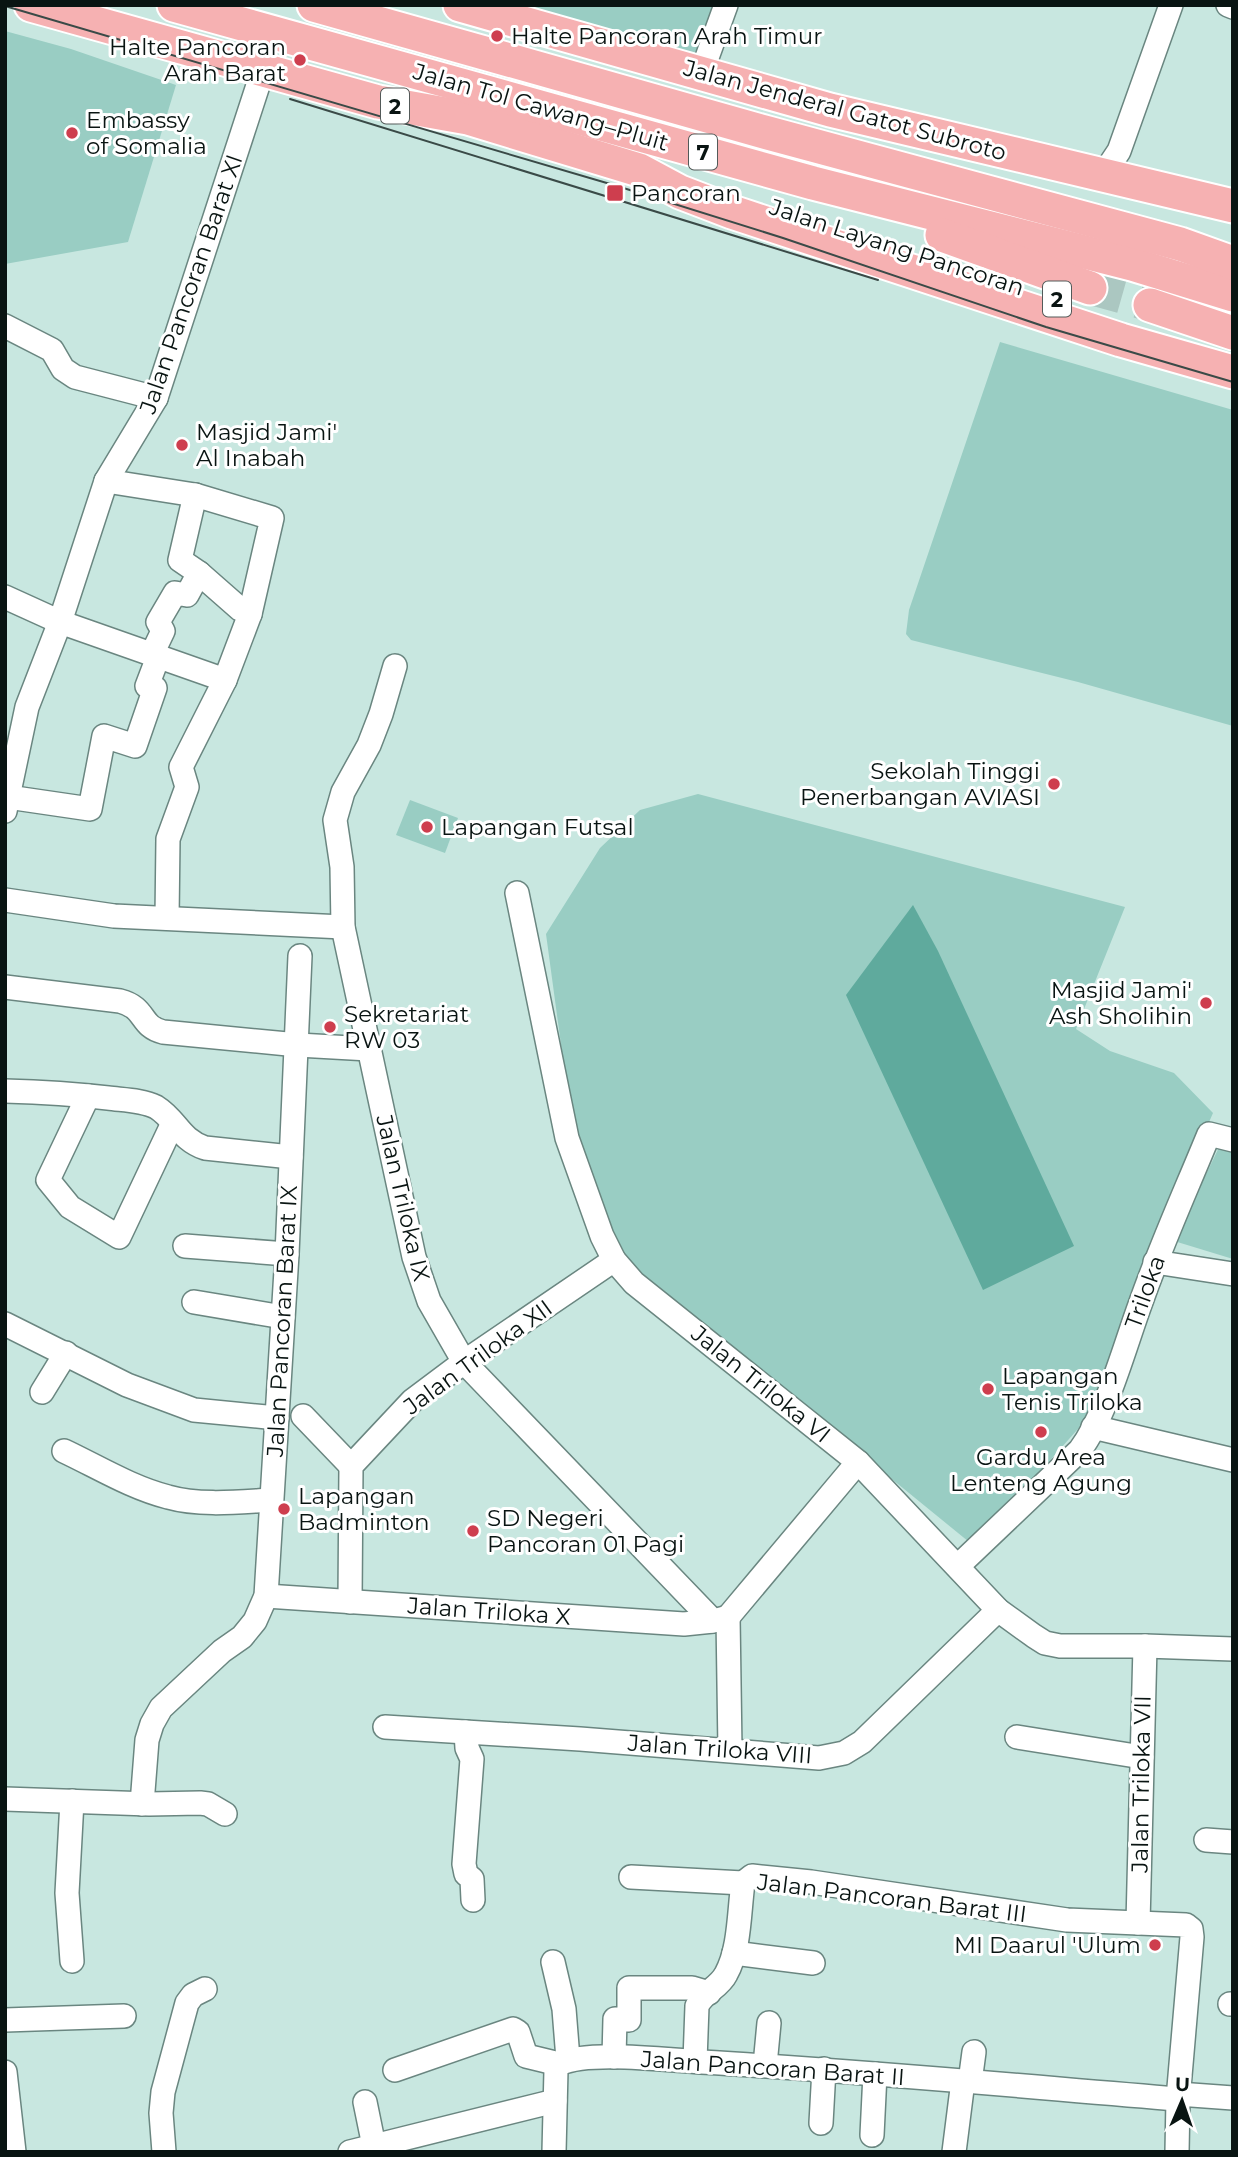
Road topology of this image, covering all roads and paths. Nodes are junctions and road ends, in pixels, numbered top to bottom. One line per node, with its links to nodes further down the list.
1 (31, 5): 10 (highway, 2)
2 (174, 5): 14 (highway, Jalan Tol Cawang–Pluit / 7)
3 (314, 5): 9 (highway, Jalan Tol Cawang–Pluit / 7)
4 (461, 5): 11 (highway, Jalan Jenderal Gatot Subroto)
5 (726, 5): 11 (street)
6 (1171, 5): 12 (street)
7 (1228, 5): 8 (street)
8 (1233, 7)
9 (338, 10): 16 (highway, Jalan Tol Cawang–Pluit / 7)
10 (263, 70): 13 (highway, 2); 26 (street, Jalan Pancoran Barat XI)
11 (701, 74): 12 (highway, Jalan Jenderal Gatot Subroto)
12 (1111, 167): 15 (highway, Jalan Jenderal Gatot Subroto)
13 (639, 170): 24 (highway, Jalan Layang Pancoran / 2); 25 (highway, 2)
14 (813, 183): 19 (highway); 20 (highway, Jalan Tol Cawang–Pluit / 7)
15 (1233, 206)
16 (1062, 211): 17 (highway); 18 (highway, Jalan Tol Cawang–Pluit / 7)
17 (1233, 242)
18 (1233, 263)
19 (1090, 288)
20 (1233, 295)
21 (1150, 305): 23 (highway)
22 (5, 326): 26 (street)
23 (1233, 333)
24 (1233, 356)
25 (1233, 372)
26 (156, 398): 27 (street, Jalan Pancoran Barat XI)
27 (106, 481): 28 (street); 32 (street, Jalan Pancoran Barat XI)
28 (195, 495): 29 (street); 31 (street)
29 (200, 573): 31 (street); 33 (street)
30 (5, 597): 32 (street)
31 (250, 614): 35 (street)
32 (60, 622): 33 (street); 36 (street, Jalan Pancoran Barat XI)
33 (155, 655): 35 (street); 37 (street)
34 (395, 666): 41 (street, Jalan Triloka IX)
35 (225, 680): 40 (street)
36 (8, 773): 37 (street, Jalan Pancoran Barat XI)
37 (6, 804)
38 (517, 893): 53 (street, Jalan Triloka VI)
39 (5, 900): 40 (street)
40 (167, 919): 41 (street)
41 (342, 928): 45 (street, Jalan Triloka IX)
42 (300, 956): 44 (street, Jalan Pancoran Barat IX)
43 (5, 987): 44 (street)
44 (298, 1045): 45 (street); 50 (street, Jalan Pancoran Barat IX)
45 (369, 1049): 60 (street, Jalan Triloka IX)
46 (5, 1091): 47 (street)
47 (88, 1096): 48 (street); 48 (street)
48 (173, 1123): 50 (street)
49 (1233, 1140): 54 (street, Triloka)
50 (291, 1157): 52 (street, Jalan Pancoran Barat IX)
51 (185, 1246): 52 (street)
52 (287, 1254): 57 (street, Jalan Pancoran Barat IX)
53 (614, 1260): 60 (street, Jalan Triloka XII); 67 (street, Jalan Triloka VI)
54 (1155, 1262): 55 (street); 64 (street, Triloka)
55 (1233, 1274)
56 (194, 1302): 57 (street)
57 (283, 1317): 63 (street, Jalan Pancoran Barat IX)
58 (7, 1327): 59 (street)
59 (66, 1353): 61 (street); 63 (street)
60 (464, 1362): 68 (street, Jalan Triloka XII); 74 (street, Jalan Triloka IX)
61 (42, 1392)
62 (303, 1416): 68 (street)
63 (277, 1418): 69 (street, Jalan Pancoran Barat IX)
64 (1093, 1427): 66 (street); 70 (street, Triloka)
65 (64, 1451): 69 (street)
66 (1233, 1460)
67 (858, 1462): 70 (street, Jalan Triloka VI); 74 (street)
68 (351, 1466): 72 (street)
69 (271, 1500): 71 (street, Jalan Pancoran Barat IX)
70 (958, 1566): 73 (street, Jalan Triloka VI)
71 (266, 1596): 72 (street, Jalan Triloka X); 84 (street)
72 (350, 1602): 74 (street, Jalan Triloka X)
73 (998, 1610): 75 (street, Jalan Triloka VI); 80 (street, Jalan Triloka VIII)
74 (720, 1619): 80 (street)
75 (1145, 1646): 76 (street, Jalan Triloka VI); 81 (street, Jalan Triloka VII)
76 (1233, 1649)
77 (385, 1727): 78 (street, Jalan Triloka VIII)
78 (466, 1732): 80 (street, Jalan Triloka VIII); 90 (street)
79 (1017, 1737): 81 (street)
80 (730, 1750)
81 (1142, 1757): 91 (street, Jalan Triloka VII)
82 (5, 1799): 83 (street)
83 (72, 1801): 84 (street); 93 (street)
84 (142, 1804): 85 (street)
85 (225, 1814)
86 (1206, 1840): 87 (street)
87 (1233, 1842)
88 (632, 1877): 89 (street)
89 (743, 1883): 91 (street, Jalan Pancoran Barat III); 92 (street, Jalan Pancoran Barat III)
90 (473, 1900)
91 (1138, 1923): 111 (street, Jalan Pancoran Barat III)
92 (734, 1952): 95 (street); 97 (street, Jalan Pancoran Barat III)
93 (72, 1961)
94 (553, 1962): 104 (street)
95 (813, 1963)
96 (205, 1989): 119 (street)
97 (709, 1993): 102 (street); 103 (street, Jalan Pancoran Barat III)
98 (124, 2016): 99 (street)
99 (5, 2020)
100 (769, 2023): 105 (street)
101 (974, 2052): 109 (street)
102 (614, 2057): 103 (street, Jalan Pancoran Barat II); 104 (street, Jalan Pancoran Barat II)
103 (695, 2061): 105 (street, Jalan Pancoran Barat II)
104 (563, 2062): 107 (street, Jalan Pancoran Barat II); 113 (street)
105 (765, 2065): 106 (street, Jalan Pancoran Barat II)
106 (824, 2069): 108 (street, Jalan Pancoran Barat II); 115 (street)
107 (395, 2070)
108 (875, 2074): 109 (street, Jalan Pancoran Barat II); 116 (street)
109 (967, 2081): 111 (street, Jalan Pancoran Barat II); 122 (street)
110 (6, 2085): 118 (street)
111 (1178, 2096): 112 (street, Jalan Pancoran Barat II); 123 (street)
112 (1233, 2098)
113 (555, 2101): 117 (street); 121 (street)
114 (365, 2102): 117 (street)
115 (821, 2123)
116 (872, 2135)
117 (374, 2146): 120 (street)
118 (14, 2152)
119 (164, 2152)
120 (350, 2152)
121 (554, 2152)
122 (954, 2152)
123 (1177, 2152)

